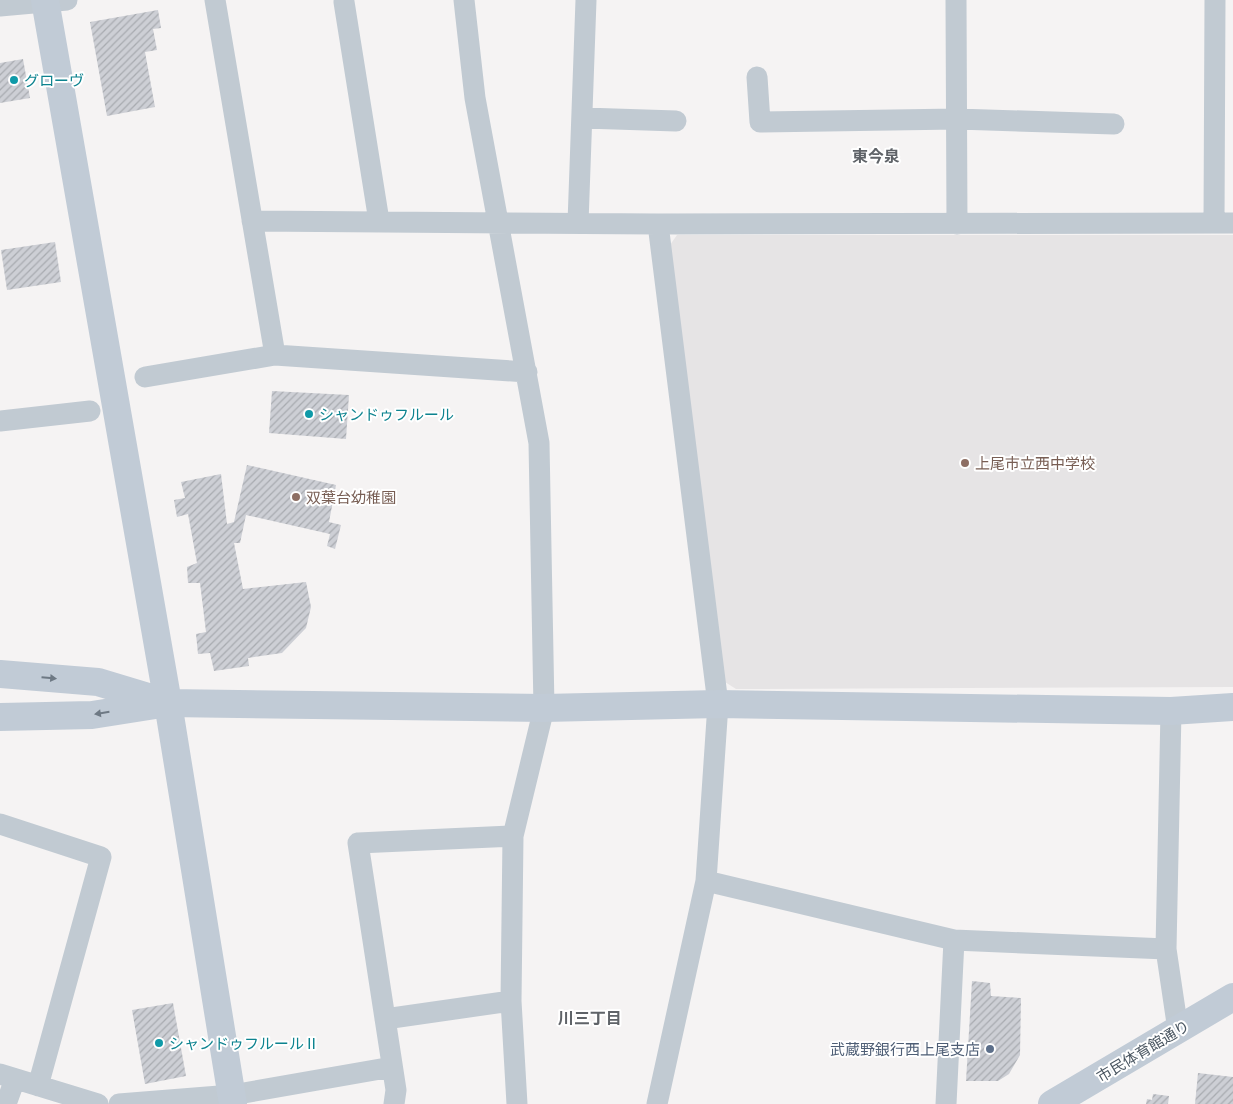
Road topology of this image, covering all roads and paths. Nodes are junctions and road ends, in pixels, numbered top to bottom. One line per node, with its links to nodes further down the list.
1 (215, 0): 14 (street)
2 (464, 0): 16 (street)
3 (586, 0): 10 (street)
4 (956, 0): 11 (street)
5 (1215, 0): 18 (street)
6 (52, 1): 8 (street); 27 (street)
7 (344, 2): 15 (street)
8 (0, 6)
9 (757, 77): 11 (street)
10 (584, 118): 12 (street); 17 (street)
11 (956, 119): 13 (street); 20 (street)
12 (676, 121)
13 (1114, 124)
14 (252, 221): 15 (street); 21 (street)
15 (379, 221): 16 (street)
16 (500, 222): 17 (street); 22 (street)
17 (578, 223): 19 (street)
18 (1224, 223): 20 (street)
19 (658, 224): 20 (street); 28 (street)
20 (957, 224)
21 (275, 356): 22 (street); 23 (street)
22 (527, 372): 30 (street)
23 (145, 377)
24 (90, 412): 25 (street)
25 (0, 421)
26 (0, 674): 27 (street, one-way to 27)
27 (168, 703): 30 (street); 32 (street, one-way to 32); 45 (street)
28 (718, 704): 30 (street); 31 (street); 35 (street)
29 (1233, 707): 31 (street)
30 (544, 708): 34 (street)
31 (1171, 711): 37 (street)
32 (0, 717)
33 (0, 824): 44 (street)
34 (513, 836): 39 (street); 40 (street)
35 (706, 881): 36 (street); 51 (street)
36 (954, 940): 37 (street); 52 (street)
37 (1166, 949): 41 (street)
38 (1233, 998): 41 (street, 市民体育館通り)
39 (511, 1001): 40 (street); 50 (street)
40 (385, 1019): 42 (street)
41 (1178, 1030): 53 (street, 市民体育館通り)
42 (392, 1067): 45 (street); 49 (street)
43 (7, 1076): 44 (street); 46 (street)
44 (38, 1086): 47 (street)
45 (233, 1100): 48 (street)
46 (6, 1104)
47 (98, 1104)
48 (119, 1104)
49 (394, 1104)
50 (517, 1104)
51 (657, 1104)
52 (946, 1104)
53 (1052, 1104)

